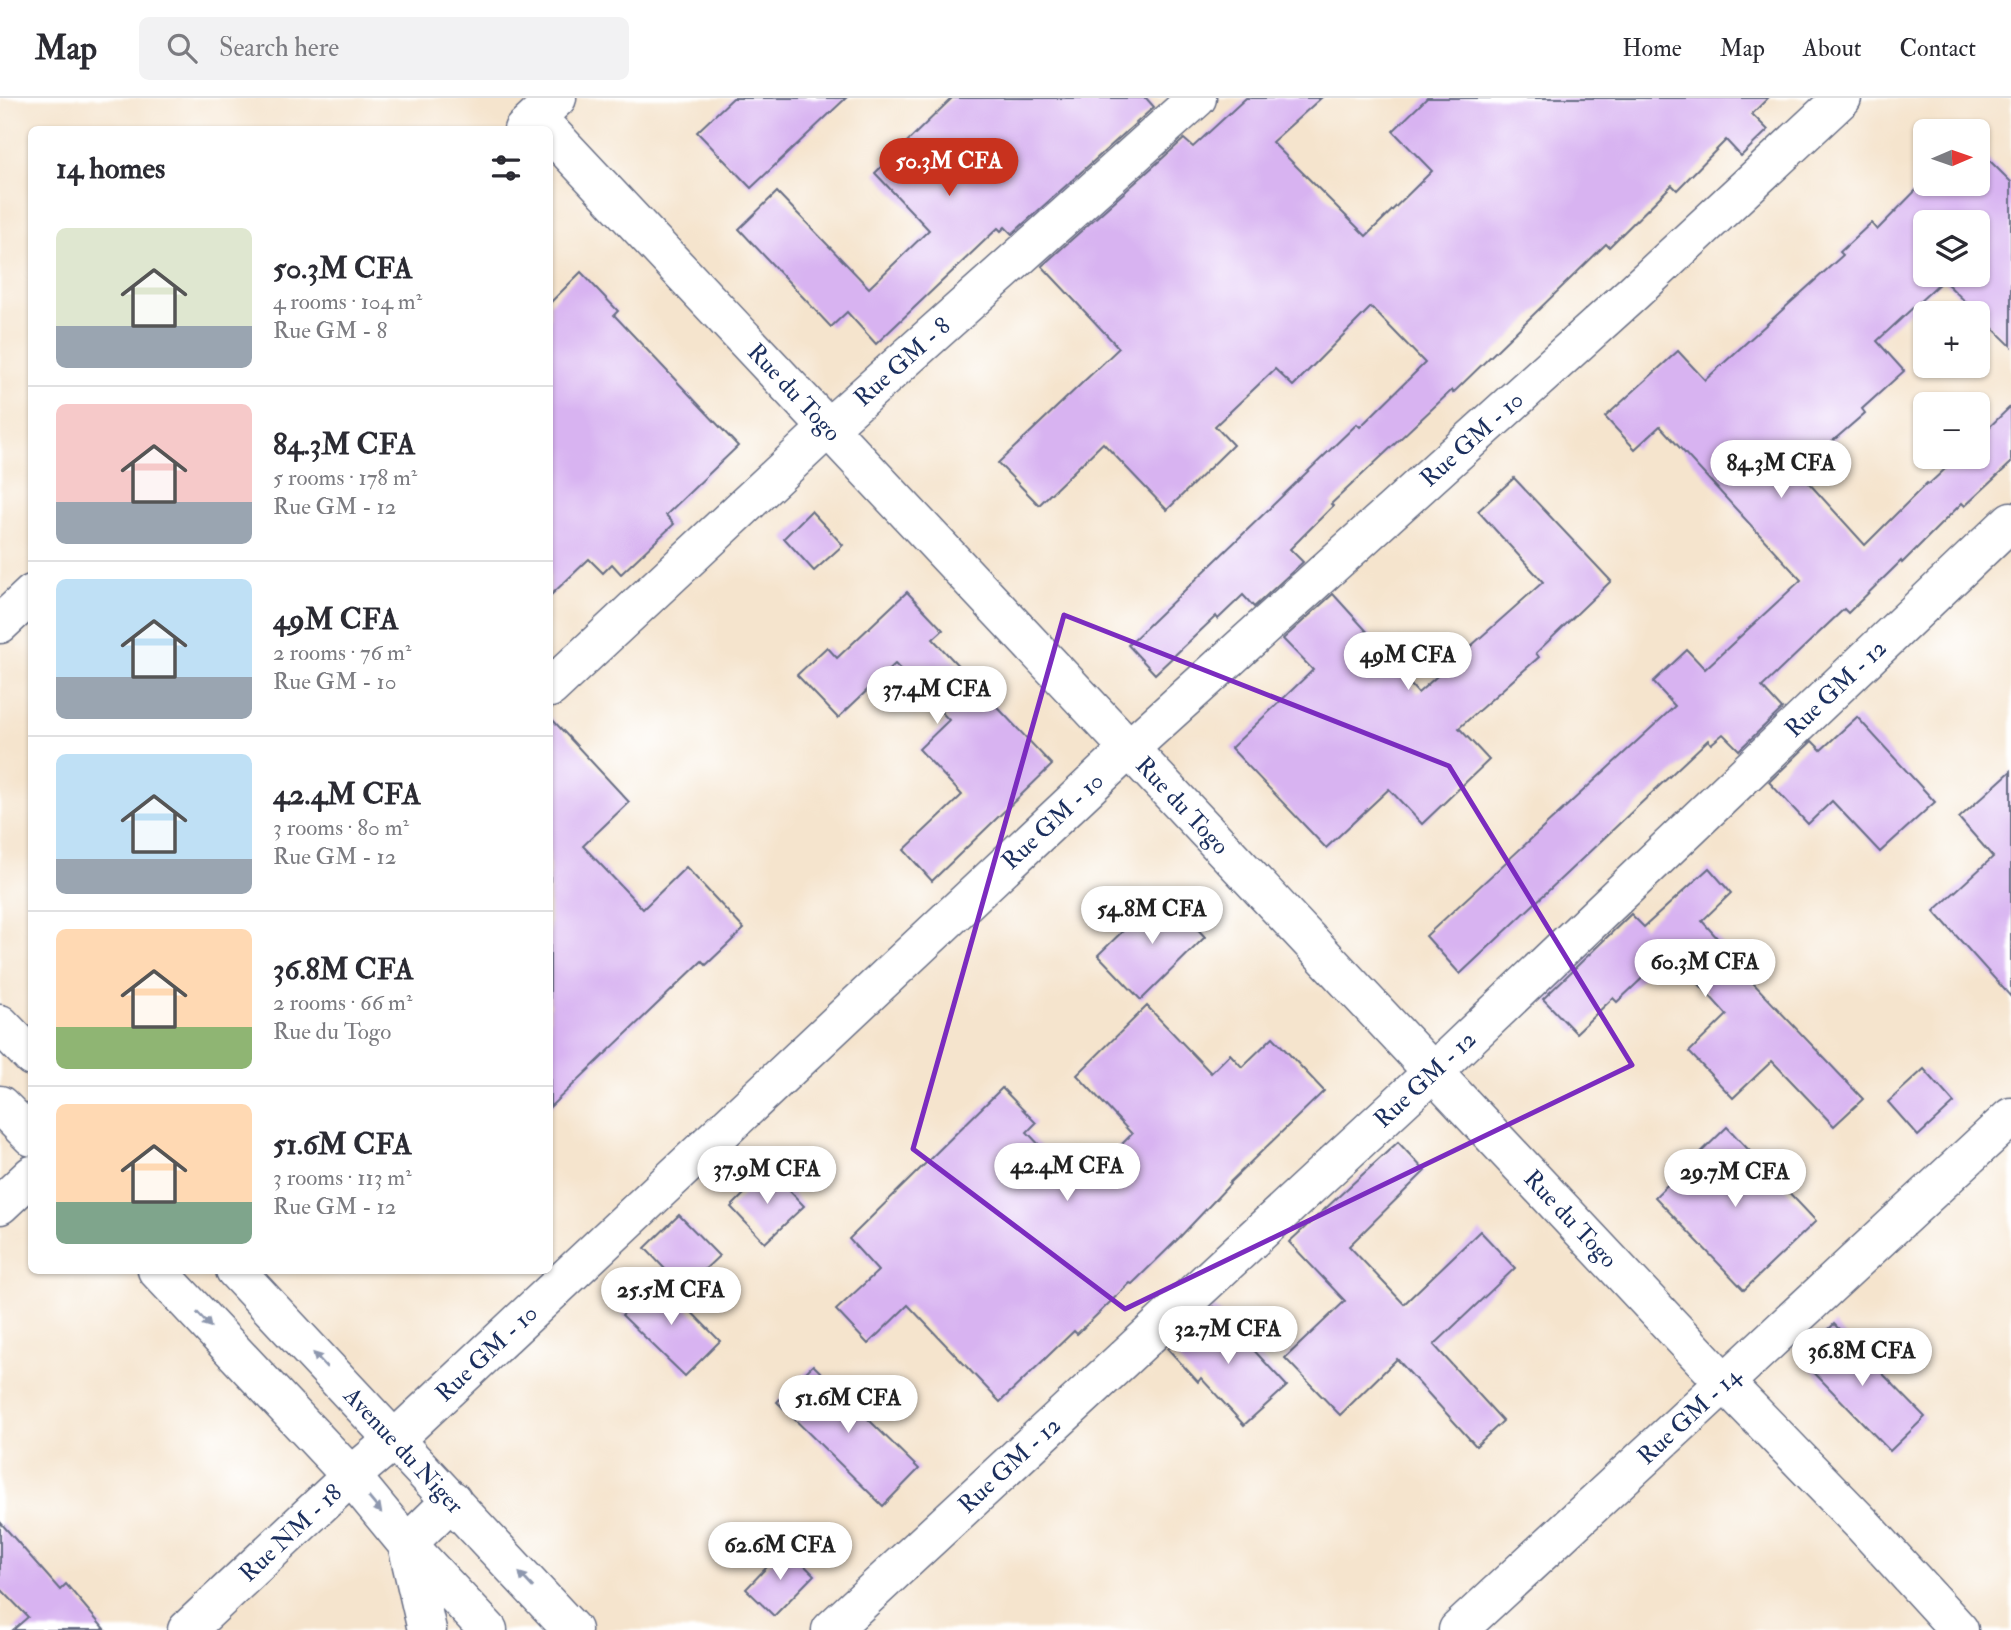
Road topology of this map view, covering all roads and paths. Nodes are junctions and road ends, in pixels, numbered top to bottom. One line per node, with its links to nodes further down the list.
1 (1198, 98): 4 (street, Rue GM - 8)
2 (1842, 98): 9 (street, Rue GM - 10)
3 (553, 133): 4 (street, Rue du Togo)
4 (828, 428): 8 (street, Rue GM - 8); 9 (street, Rue du Togo)
5 (2011, 521): 12 (street, Rue GM - 12)
6 (28, 598): 7 (street)
7 (0, 624)
8 (553, 685)
9 (1129, 749): 12 (street, Rue du Togo); 21 (street, Rue GM - 10)
10 (0, 1024): 11 (street)
11 (28, 1053)
12 (1433, 1072): 20 (street, Rue du Togo); 29 (street, Rue GM - 12)
13 (0, 1105): 15 (street)
14 (2011, 1117): 20 (street, Rue GM - 14)
15 (28, 1133)
16 (28, 1179): 17 (street)
17 (0, 1205)
18 (161, 1274): 22 (street, one-way to 22)
19 (239, 1274): 21 (street, Avenue du Niger, one-way to 19)
20 (1724, 1382): 30 (street, Rue GM - 14); 31 (street, Rue du Togo)
21 (395, 1439): 22 (street, Rue NM - 18); 23 (street, Avenue du Niger)
22 (351, 1476): 24 (street, one-way to 24); 25 (street, Rue NM - 18)
23 (452, 1500): 24 (street); 28 (street, Avenue du Niger, one-way to 23)
24 (407, 1544): 26 (street); 27 (street)
25 (187, 1630)
26 (427, 1630)
27 (488, 1630)
28 (572, 1630)
29 (831, 1630)
30 (1458, 1630)
31 (1959, 1630)

